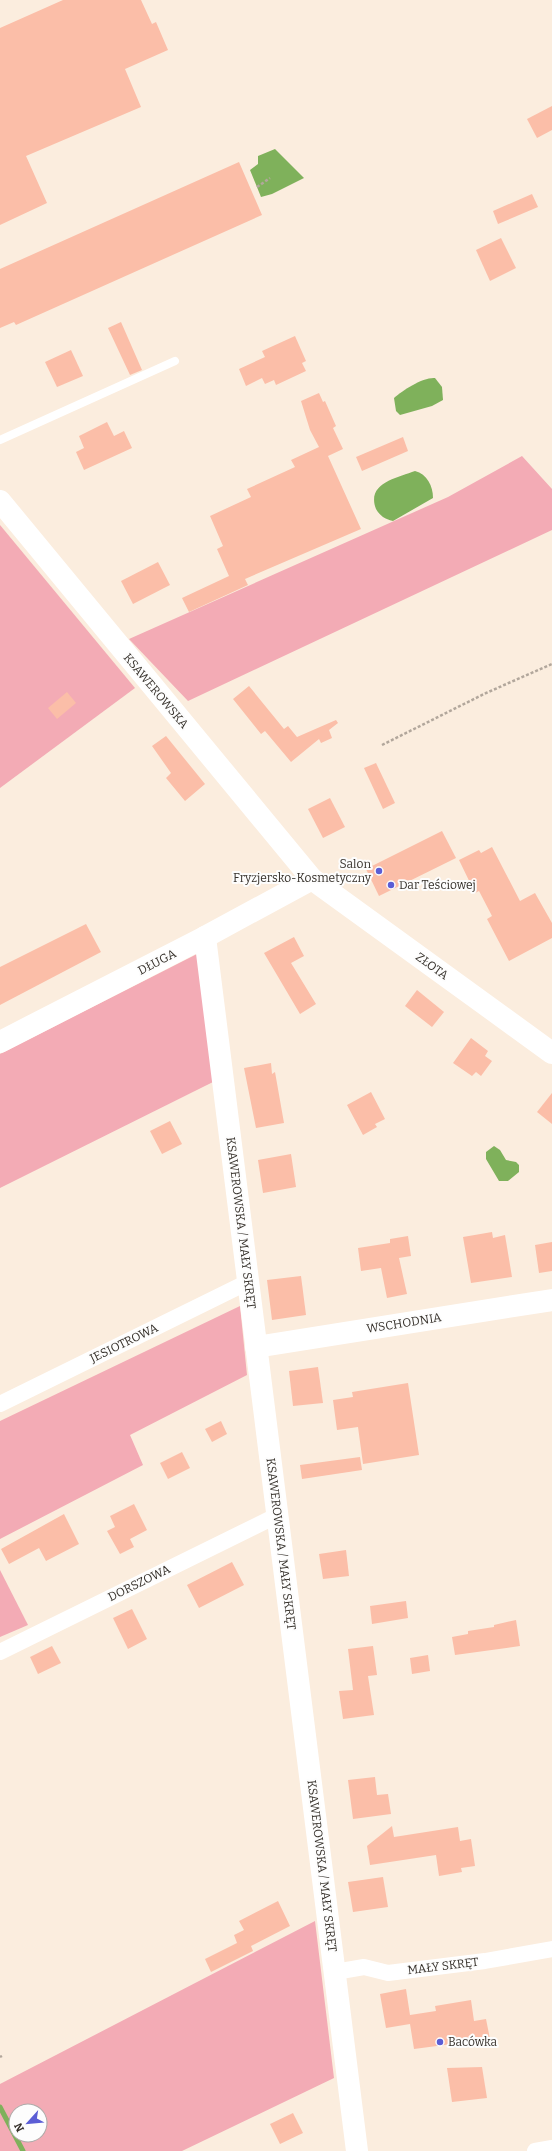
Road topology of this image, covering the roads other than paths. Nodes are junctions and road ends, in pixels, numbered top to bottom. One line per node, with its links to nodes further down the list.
1 (175, 361): 2 (lane)
2 (0, 440)
3 (0, 501): 4 (street, KSAWEROWSKA)
4 (312, 879): 5 (street, DŁUGA); 7 (street, ZŁOTA)
5 (205, 937): 6 (street, DŁUGA); 8 (street, KSAWEROWSKA / MAŁY SKRĘT)
6 (0, 1042)
7 (552, 1053)
8 (248, 1282): 10 (street, KSAWEROWSKA / MAŁY SKRĘT); 11 (street, JESIOTROWA)
9 (552, 1300): 10 (street, WSCHODNIA)
10 (256, 1347): 12 (street, KSAWEROWSKA / MAŁY SKRĘT)
11 (0, 1404)
12 (278, 1515): 13 (street, DORSZOWA); 15 (street, KSAWEROWSKA / MAŁY SKRĘT)
13 (0, 1652)
14 (552, 1949): 15 (street, MAŁY SKRĘT)
15 (335, 1972): 17 (street, KSAWEROWSKA / MAŁY SKRĘT)
16 (552, 2148): 18 (street)
17 (357, 2151)
18 (535, 2151)

